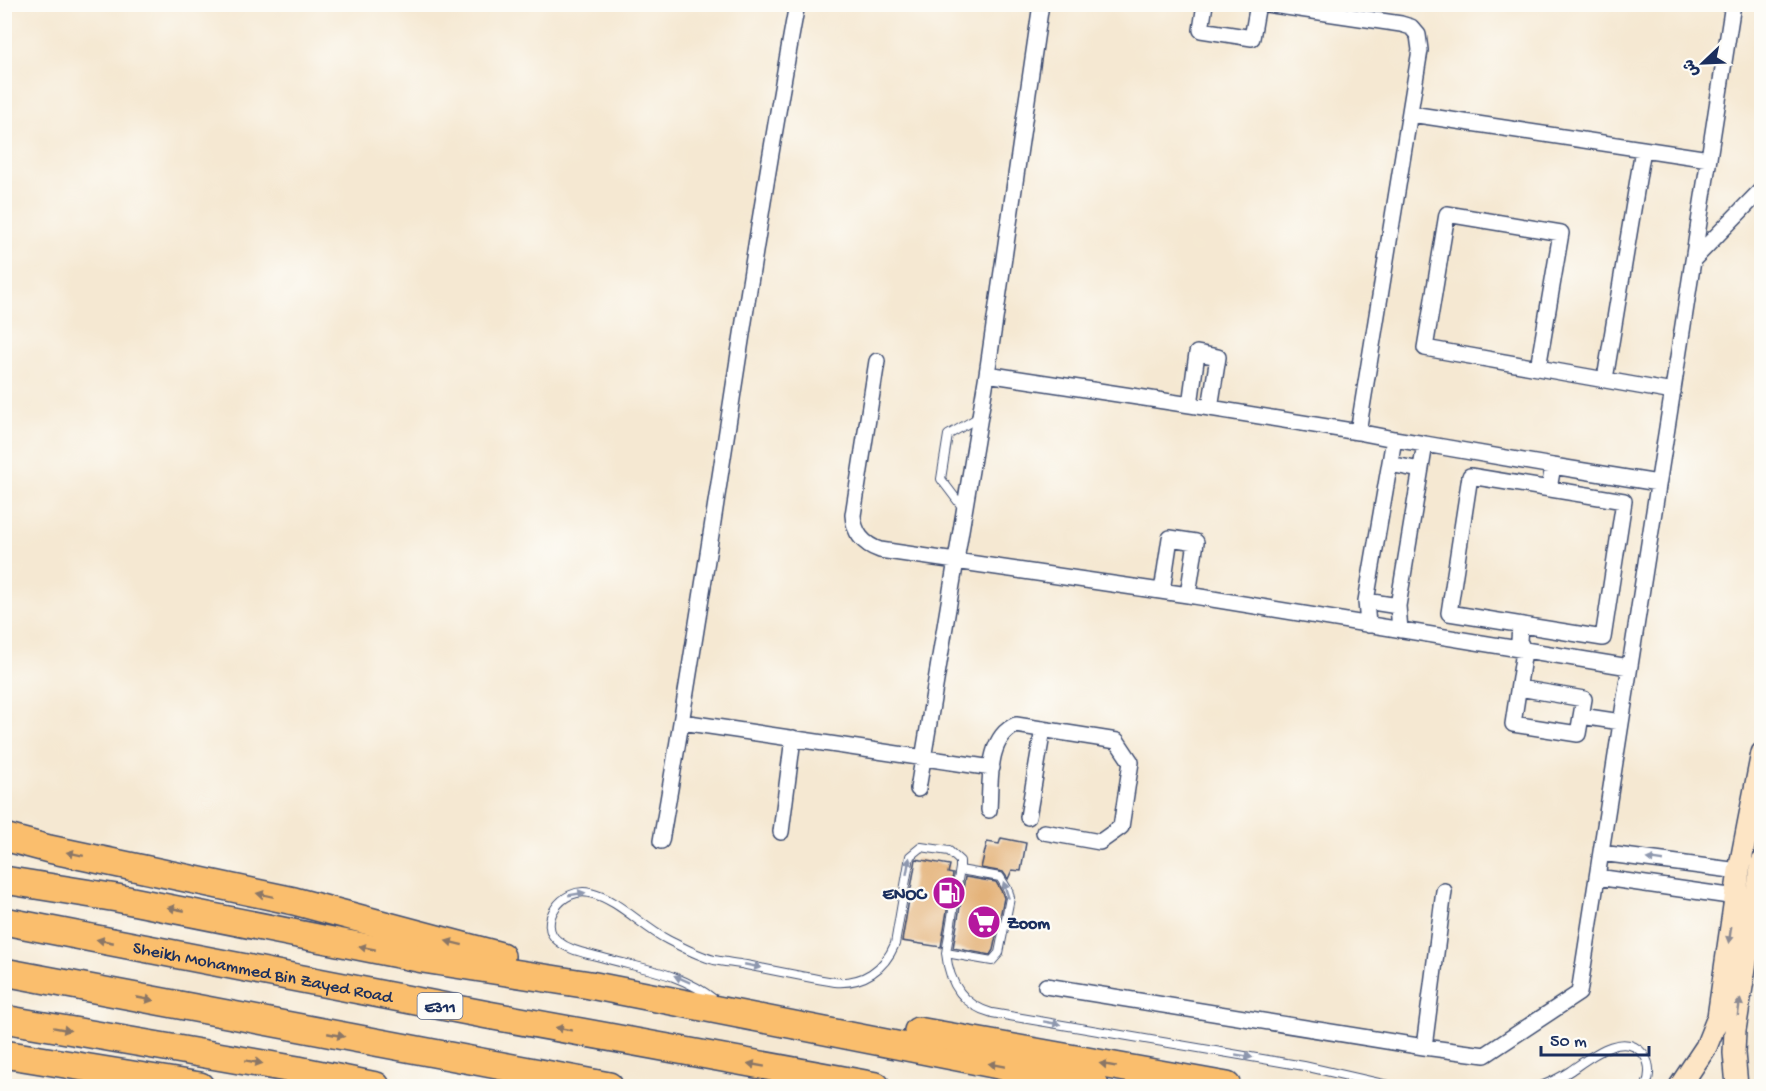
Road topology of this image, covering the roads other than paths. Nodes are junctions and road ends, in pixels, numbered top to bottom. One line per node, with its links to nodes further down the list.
1 (798, 4): 41 (street)
2 (1041, 4): 14 (street)
3 (1205, 4): 4 (street)
4 (1258, 4)
5 (1266, 4): 7 (street)
6 (1733, 4): 9 (street)
7 (1411, 114): 8 (street); 20 (street)
8 (1643, 149): 9 (street); 15 (street)
9 (1708, 159): 11 (street)
10 (1761, 189): 11 (street)
11 (1694, 259): 16 (street)
12 (877, 361): 29 (street)
13 (1538, 368): 13 (street); 15 (street)
14 (987, 374): 17 (street); 19 (street)
15 (1605, 379): 16 (street)
16 (1673, 392): 26 (street)
17 (1190, 405): 18 (street); 18 (street)
18 (1210, 408): 20 (street)
19 (980, 416): 28 (street); 28 (lane)
20 (1358, 432): 21 (street)
21 (1394, 439): 22 (street); 23 (street)
22 (1425, 444): 24 (street); 25 (street)
23 (1390, 464): 25 (street); 32 (street)
24 (1553, 466): 26 (street); 27 (street)
25 (1420, 470): 33 (street)
26 (1658, 483): 38 (street)
27 (1549, 489): 35 (street); 35 (street)
28 (964, 509): 29 (street)
29 (955, 561): 30 (street); 46 (street)
30 (1162, 591): 31 (street); 31 (street)
31 (1188, 595): 34 (street)
32 (1366, 601): 33 (street); 34 (street)
33 (1398, 606): 36 (street)
34 (1368, 625): 36 (street)
35 (1520, 625): 37 (street)
36 (1400, 630): 37 (street)
37 (1524, 651): 38 (street); 39 (street)
38 (1629, 667): 42 (street)
39 (1519, 688): 40 (street); 40 (street)
40 (1581, 716): 42 (street)
41 (682, 722): 44 (street); 54 (street)
42 (1621, 722): 55 (street)
43 (1042, 729): 47 (street); 50 (street); 52 (street)
44 (792, 738): 46 (street); 51 (street)
45 (1761, 753): 59 (street)
46 (923, 758): 47 (street); 48 (street)
47 (992, 768): 49 (street)
48 (918, 789)
49 (989, 810)
50 (1028, 817)
51 (781, 832)
52 (1044, 832)
53 (4, 837): 68 (highway, one-way to 53)
54 (661, 841)
55 (1601, 853): 59 (street, one-way to 55); 60 (street)
56 (1761, 862): 85 (street, one-way to 56)
57 (4, 869): 64 (highway)
58 (960, 870): 66 (lane); 66 (lane, one-way to 58); 70 (lane, one-way to 58)
59 (1739, 871): 63 (street)
60 (1597, 877): 63 (street); 73 (street)
61 (4, 880): 64 (highway)
62 (1444, 891): 73 (street)
63 (1736, 897): 84 (street, one-way to 84)
64 (117, 898): 68 (highway, one-way to 64)
65 (4, 921): 78 (highway, Sheikh Mohammed Bin Zayed Road / E311, one-way to 65)
66 (946, 953): 81 (lane, one-way to 81)
67 (4, 972): 77 (highway, one-way to 77)
68 (590, 985): 70 (highway)
69 (1046, 986): 73 (street)
70 (729, 1013): 72 (highway)
71 (4, 1018): 76 (highway, one-way to 76)
72 (820, 1030): 79 (highway, one-way to 72); 80 (highway, one-way to 72)
73 (1424, 1047)
74 (4, 1054): 75 (highway)
75 (200, 1086)
76 (376, 1086)
77 (609, 1086)
78 (876, 1086)
79 (1095, 1086)
80 (1227, 1086)
81 (1392, 1086)
82 (1541, 1086): 83 (lane)
83 (1646, 1086)
84 (1680, 1086)
85 (1737, 1086)

